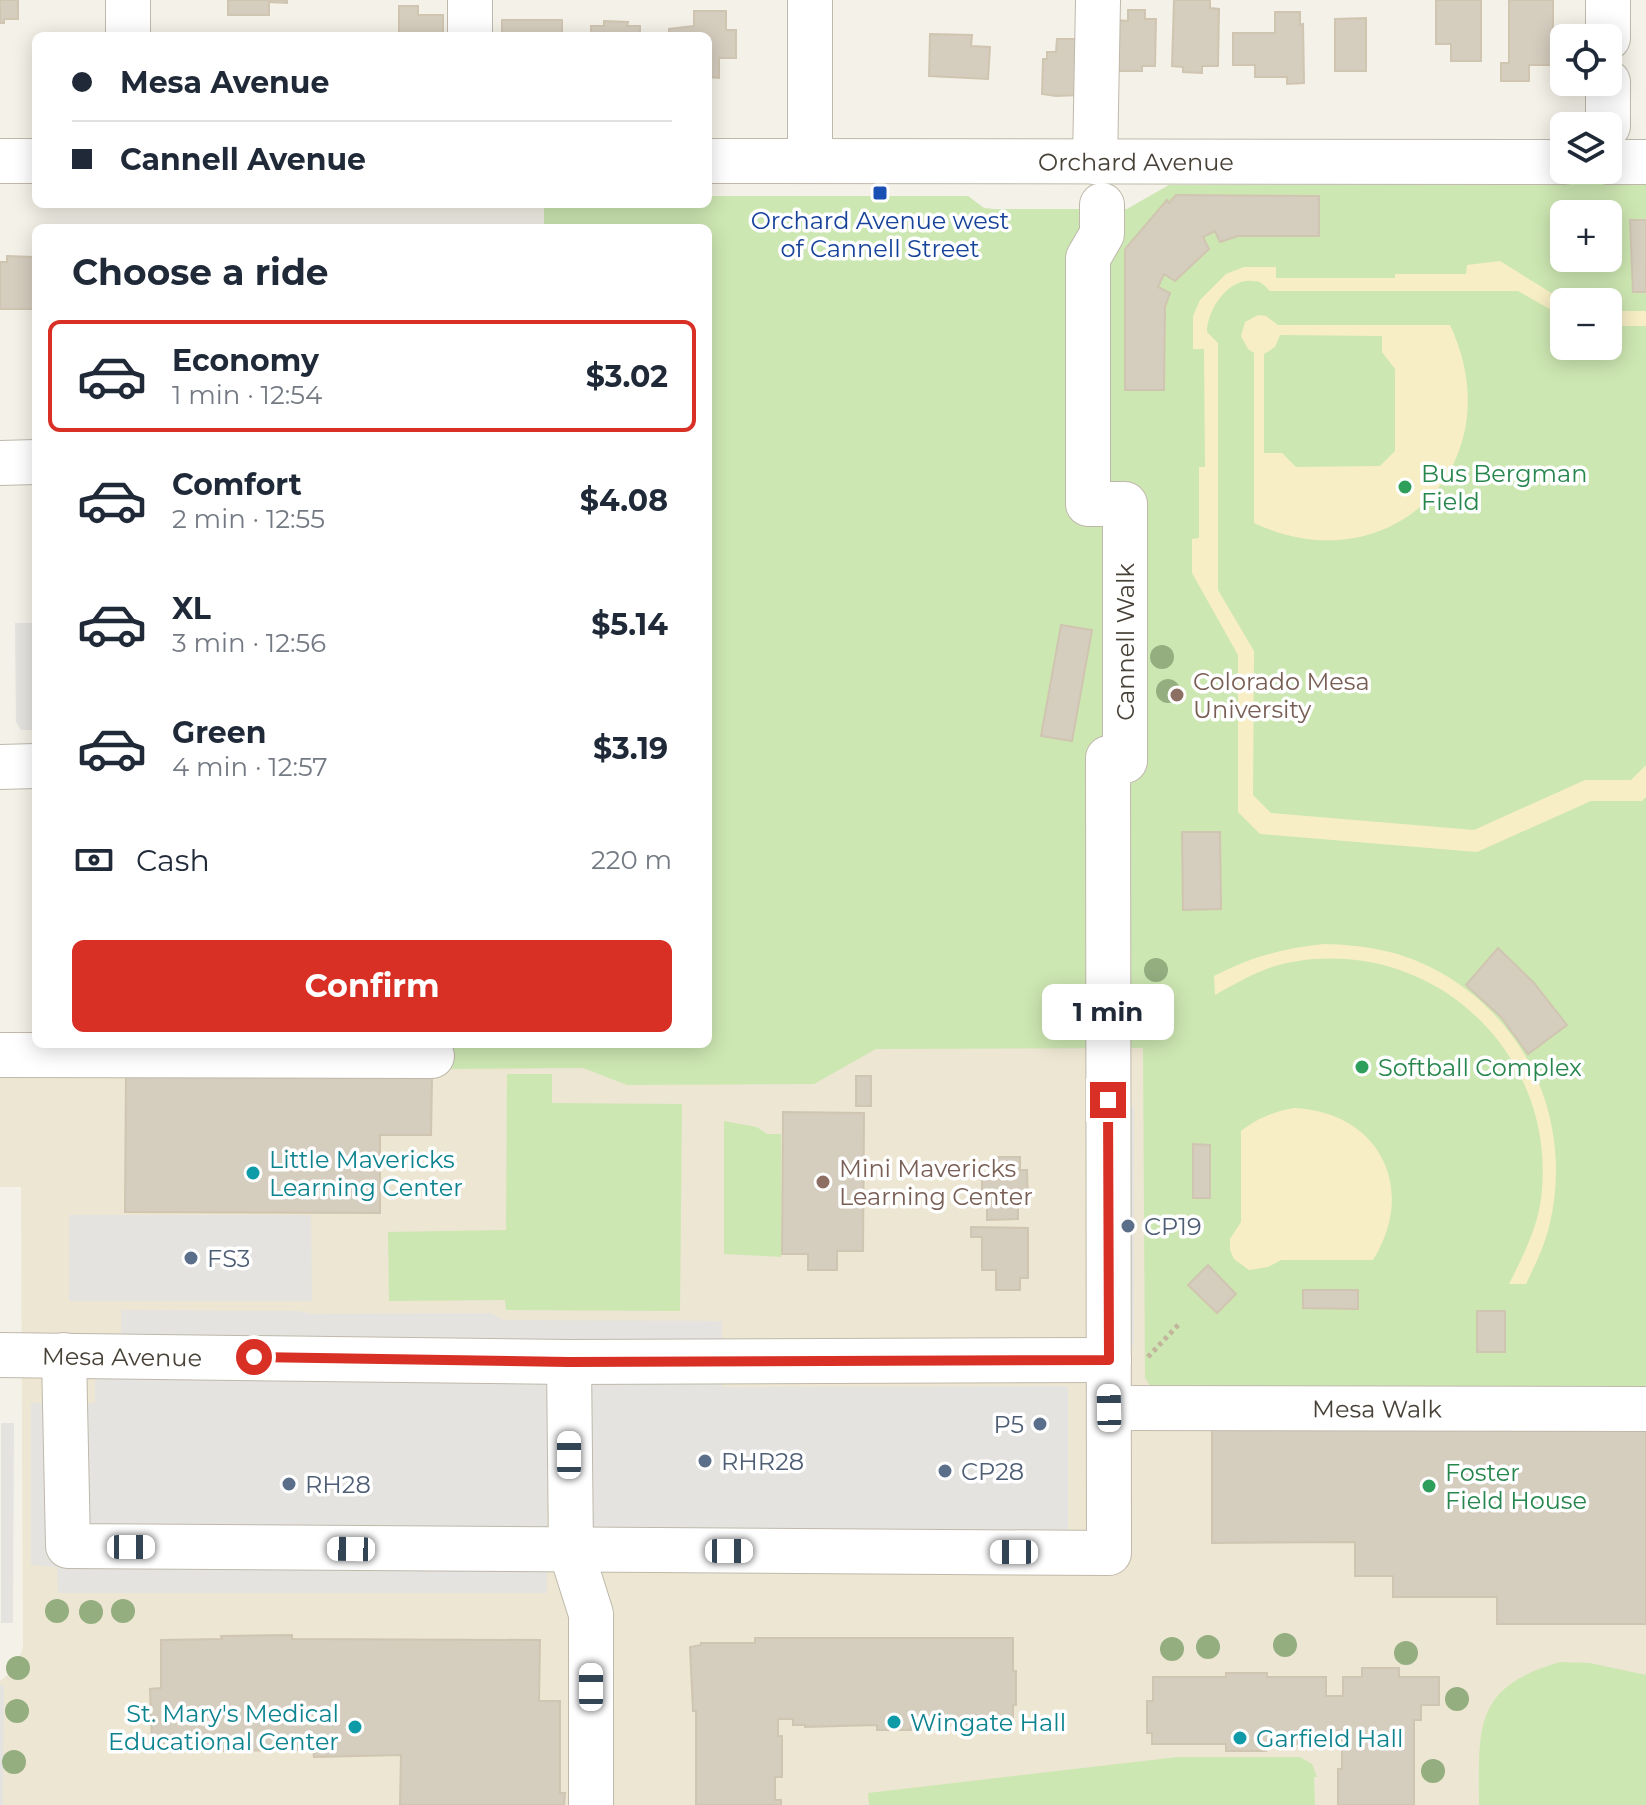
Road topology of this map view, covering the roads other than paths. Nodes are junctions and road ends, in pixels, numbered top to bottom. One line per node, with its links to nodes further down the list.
1 (128, 0): 7 (street)
2 (470, 0): 8 (street)
3 (810, 0): 12 (street)
4 (1098, 0): 13 (street)
5 (1608, 0): 6 (street)
6 (1608, 24)
7 (128, 32)
8 (470, 32)
9 (0, 161): 10 (street)
10 (32, 161)
11 (712, 161): 12 (street, Orchard Avenue)
12 (810, 161): 13 (street, Orchard Avenue)
13 (1095, 162): 14 (street, Orchard Avenue)
14 (1550, 162)
15 (1622, 162): 16 (street)
16 (1646, 162)
17 (1102, 205): 27 (street, Cannell Walk)
18 (32, 462): 19 (street)
19 (0, 463)
20 (32, 766): 21 (street)
21 (0, 767)
22 (0, 1055): 23 (street)
23 (432, 1056)
24 (0, 1355): 25 (street, Mesa Avenue)
25 (64, 1355): 26 (street, Mesa Avenue); 30 (street)
26 (569, 1362): 27 (street, Mesa Avenue); 30 (street)
27 (1125, 1362): 28 (street)
28 (1109, 1408): 29 (street, Mesa Walk); 30 (street)
29 (1646, 1409)
30 (571, 1551): 31 (street)
31 (591, 1805)

